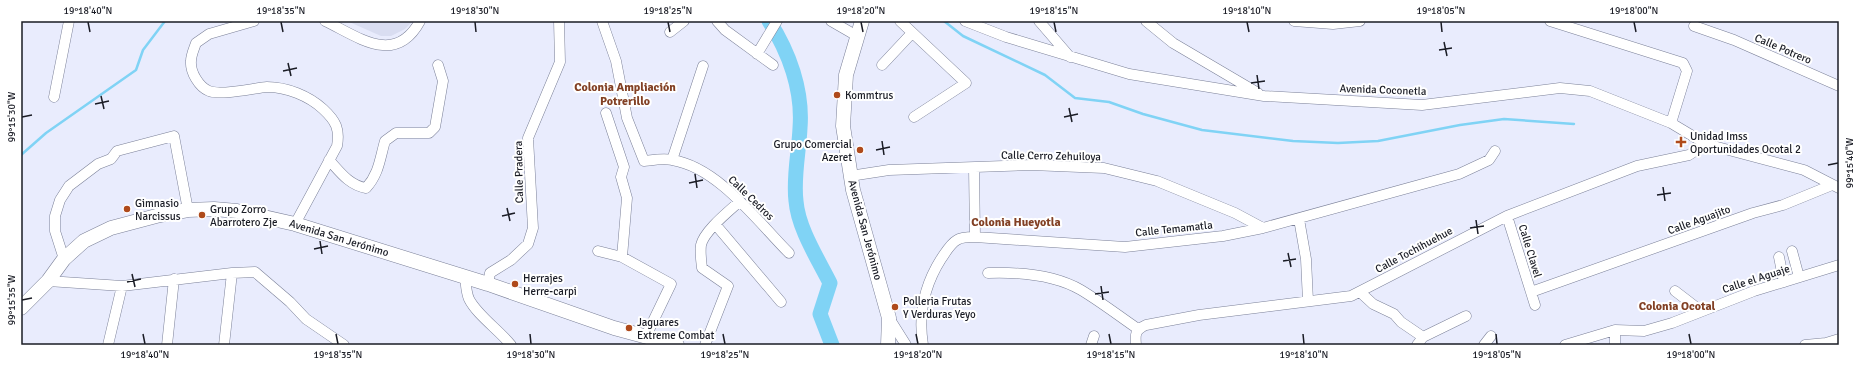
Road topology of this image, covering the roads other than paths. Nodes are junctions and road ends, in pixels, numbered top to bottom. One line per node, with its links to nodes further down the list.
1 (69, 21): 31 (street)
2 (254, 21): 37 (street)
3 (325, 21): 4 (street)
4 (420, 21)
5 (559, 21): 64 (street, Calle Pradera)
6 (602, 21): 38 (street, Calle Cedros)
7 (684, 21): 20 (street)
8 (717, 21): 23 (street)
9 (777, 21): 23 (street)
10 (831, 21): 22 (street)
11 (862, 21): 22 (main road, Avenida San Jerónimo)
12 (900, 21): 21 (street)
13 (965, 21): 24 (street, Avenida Coconetla)
14 (1039, 21): 24 (street)
15 (1146, 21): 30 (street)
16 (1294, 21): 17 (street)
17 (1360, 21)
18 (1550, 21): 34 (street)
19 (1694, 26): 29 (street, Calle Potrero)
20 (670, 32)
21 (912, 32): 27 (street); 33 (street)
22 (857, 36): 40 (main road, Avenida San Jerónimo)
23 (758, 52): 26 (street)
24 (1070, 58): 30 (street, Avenida Coconetla)
25 (438, 65): 37 (street)
26 (773, 65)
27 (882, 65)
28 (703, 66): 38 (street)
29 (1839, 86)
30 (1264, 96): 34 (street, Avenida Coconetla)
31 (54, 97)
32 (606, 113): 53 (street)
33 (914, 117)
34 (1671, 123): 35 (street, Avenida Coconetla)
35 (1706, 144): 41 (street, Avenida Coconetla); 44 (street, Calle Tochihuehue)
36 (1495, 151): 45 (street, Calle Temamatla)
37 (329, 160): 46 (street)
38 (672, 160): 42 (street, Calle Cedros)
39 (974, 168): 40 (street, Calle Cerro Zehuiloya); 48 (street, Calle Cerro Zehuiloya); 49 (street)
40 (850, 176): 75 (main road, Avenida San Jerónimo)
41 (1836, 187): 68 (street, Calle Aguajito)
42 (739, 202): 47 (street); 52 (street, Calle Cedros)
43 (188, 210): 46 (main road, Avenida San Jerónimo); 55 (main road, Avenida San Jerónimo); 55 (street)
44 (1507, 216): 67 (street, Calle Tochihuehue); 68 (street, Calle Clavel)
45 (1299, 219): 48 (street, Calle Temamatla); 69 (street)
46 (295, 224): 59 (main road, Avenida San Jerónimo)
47 (715, 224): 70 (street); 90 (street)
48 (1263, 228): 49 (street, Calle Temamatla)
49 (975, 236): 93 (street, Calle Temamatla)
50 (598, 251): 53 (street)
51 (1792, 251): 60 (street)
52 (789, 253)
53 (622, 257): 78 (street)
54 (1779, 257): 63 (street)
55 (64, 259): 62 (main road, Avenida San Jerónimo)
56 (1839, 265): 60 (street, Calle el Aguaje)
57 (232, 273): 61 (street); 86 (street); 87 (street)
58 (988, 273): 76 (street)
59 (465, 277): 64 (main road, Avenida San Jerónimo); 88 (street)
60 (1799, 277): 63 (street, Calle el Aguaje)
61 (174, 279): 65 (street); 85 (street)
62 (48, 281): 65 (street); 72 (main road, Avenida San Jerónimo)
63 (1784, 282): 73 (street, Calle el Aguaje)
64 (488, 284): 78 (main road, Avenida San Jerónimo)
65 (122, 286): 84 (street)
66 (1675, 291): 73 (street)
67 (1360, 292): 69 (street, Calle Tochihuehue); 81 (street)
68 (1531, 292): 71 (street, Calle Clavel)
69 (1308, 301): 76 (street, Calle Tochihuehue)
70 (781, 302)
71 (1535, 305)
72 (21, 308)
73 (1701, 311): 77 (street, Calle el Aguaje)
74 (1466, 316): 81 (street)
75 (888, 318): 91 (main road, Avenida San Jerónimo); 92 (street)
76 (1138, 329): 94 (street)
77 (1615, 330): 82 (street, Calle el Aguaje); 97 (street)
78 (646, 336): 89 (main road, Avenida San Jerónimo)
79 (1491, 336): 95 (street)
80 (1839, 339): 83 (street)
81 (1420, 341)
82 (1583, 342): 96 (street, Calle el Aguaje)
83 (1826, 344): 98 (street)
84 (108, 345)
85 (167, 345)
86 (224, 345)
87 (344, 345)
88 (511, 345)
89 (677, 345)
90 (705, 345)
91 (888, 345)
92 (906, 345)
93 (923, 345)
94 (1136, 345)
95 (1484, 345)
96 (1565, 345)
97 (1615, 345)
98 (1805, 345)

